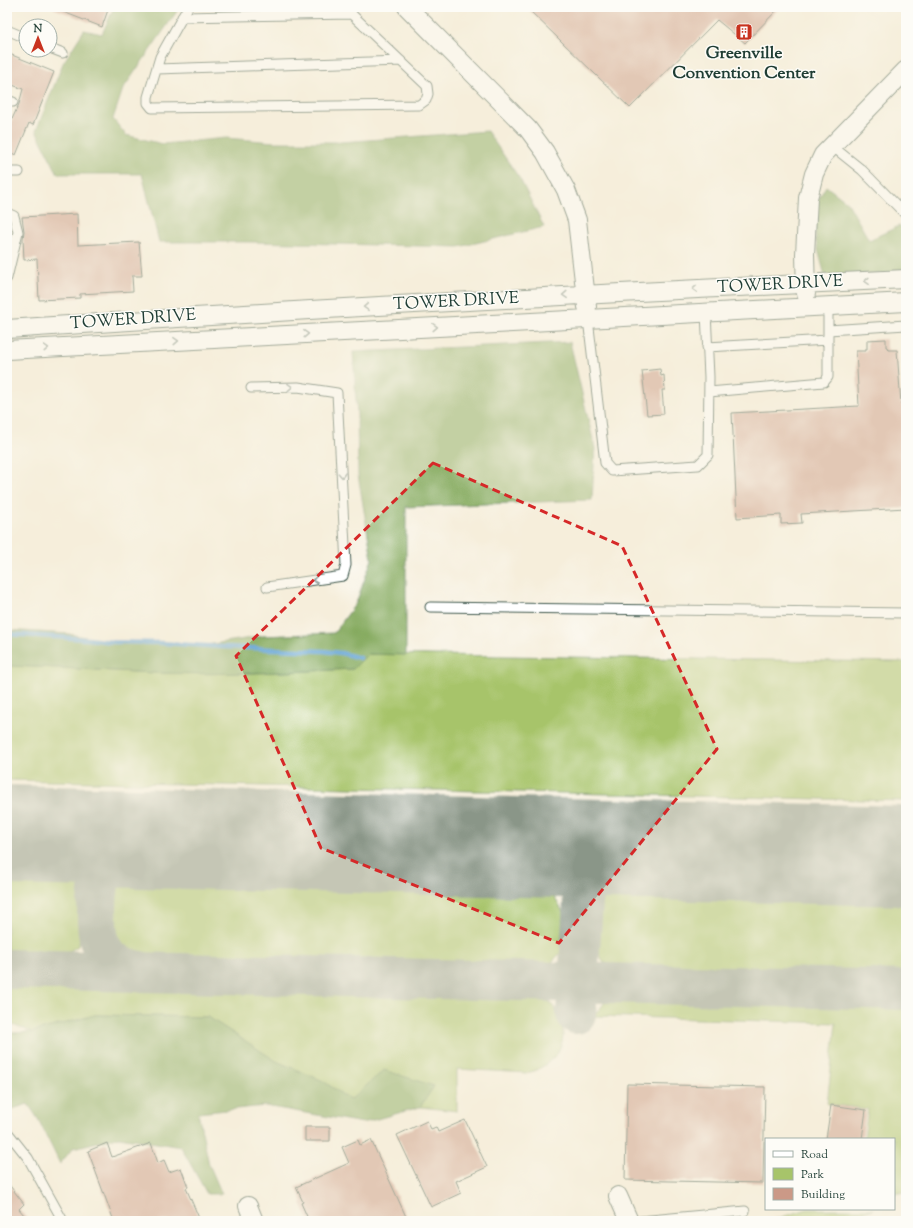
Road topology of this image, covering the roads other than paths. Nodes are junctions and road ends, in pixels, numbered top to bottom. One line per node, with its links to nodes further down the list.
1 (188, 7): 5 (lane)
2 (344, 7): 4 (lane)
3 (407, 7): 21 (street)
4 (352, 14): 5 (lane); 10 (lane)
5 (182, 17): 11 (lane)
6 (7, 30): 7 (lane)
7 (18, 35)
8 (58, 51): 9 (lane)
9 (63, 53)
10 (401, 61): 11 (lane); 11 (lane)
11 (157, 68)
12 (904, 77): 13 (street)
13 (832, 146): 17 (lane); 20 (street)
14 (7, 172): 15 (lane)
15 (19, 172)
16 (7, 213): 18 (lane)
17 (906, 215)
18 (7, 278)
19 (906, 279): 20 (street, TOWER DRIVE, one-way to 20)
20 (806, 283): 21 (street, TOWER DRIVE, one-way to 21); 23 (street)
21 (586, 294): 26 (street); 28 (street, TOWER DRIVE, one-way to 28)
22 (906, 302): 24 (street, TOWER DRIVE)
23 (806, 306): 24 (street, TOWER DRIVE); 25 (street, TOWER DRIVE)
24 (828, 306): 29 (lane)
25 (706, 312): 26 (street, TOWER DRIVE); 31 (lane)
26 (588, 319): 32 (street, TOWER DRIVE, one-way to 26); 34 (lane)
27 (906, 325): 29 (lane)
28 (7, 329)
29 (828, 330): 30 (lane)
30 (828, 340): 31 (lane); 34 (lane)
31 (708, 346): 34 (lane)
32 (7, 350)
33 (251, 388): 35 (lane, one-way to 35)
34 (709, 392)
35 (267, 587)
36 (430, 608): 37 (lane)
37 (906, 614)
38 (7, 1134): 41 (lane)
39 (618, 1196): 42 (street)
40 (745, 1211): 43 (lane)
41 (63, 1221)
42 (630, 1221)
43 (640, 1221)

